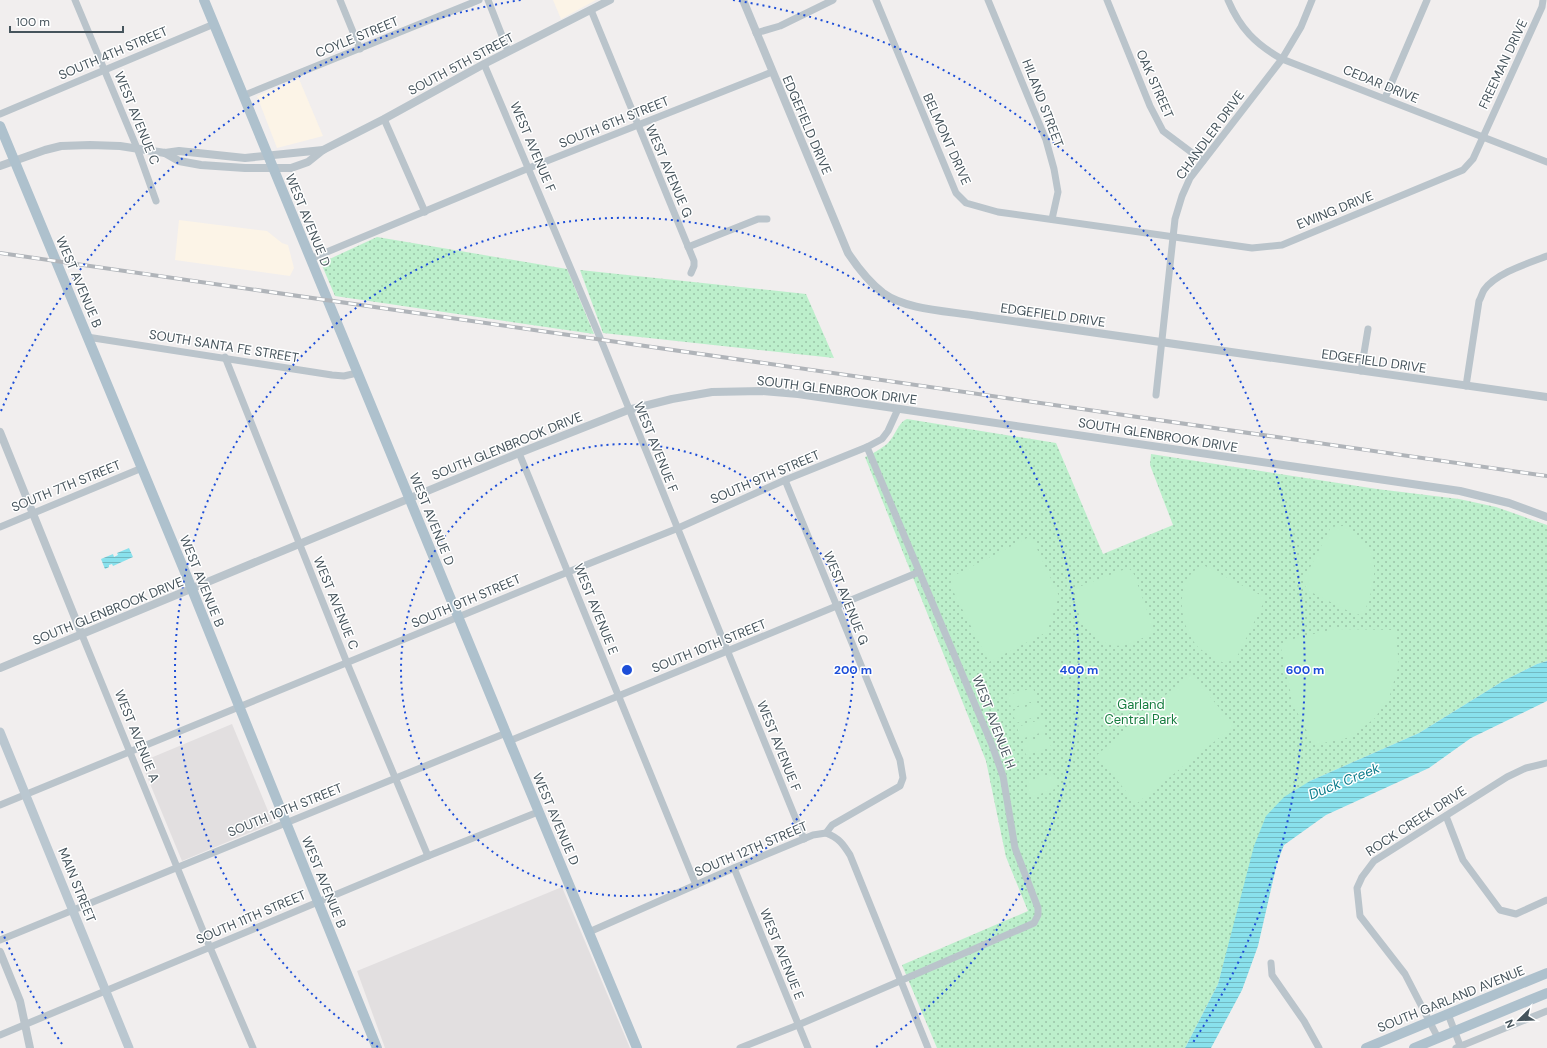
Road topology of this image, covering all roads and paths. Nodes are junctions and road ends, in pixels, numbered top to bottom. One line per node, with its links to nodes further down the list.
1 (75, 0): 23 (street, WEST AVENUE C)
2 (204, 0): 17 (main road, WEST AVENUE D)
3 (340, 0): 19 (street)
4 (479, 0): 19 (street, COYLE STREET)
5 (488, 0): 20 (street)
6 (610, 0): 16 (street, SOUTH 5TH STREET)
7 (743, 0): 18 (street, EDGEFIELD DRIVE)
8 (833, 0): 18 (street)
9 (876, 0): 45 (street, BELMONT DRIVE)
10 (988, 0): 45 (street, HILAND STREET)
11 (1107, 0): 37 (street, OAK STREET)
12 (1228, 0): 21 (street, CEDAR DRIVE)
13 (1312, 0): 21 (street, CHANDLER DRIVE)
14 (1427, 0): 26 (street)
15 (1544, 0): 31 (street, FREEMAN DRIVE)
16 (591, 10): 20 (street, SOUTH 5TH STREET); 30 (street, WEST AVENUE G)
17 (214, 24): 23 (street, SOUTH 4TH STREET); 25 (main road, WEST AVENUE D)
18 (756, 33): 24 (street, EDGEFIELD DRIVE)
19 (360, 49): 25 (street, COYLE STREET)
20 (508, 51): 22 (street, SOUTH 5TH STREET)
21 (1282, 59): 26 (street, CEDAR DRIVE); 37 (street, CHANDLER DRIVE)
22 (484, 64): 28 (street, SOUTH 5TH STREET); 40 (street, WEST AVENUE F)
23 (104, 69): 27 (street, SOUTH 4TH STREET); 32 (street, WEST AVENUE C)
24 (772, 72): 30 (street, SOUTH 6TH STREET); 53 (street, EDGEFIELD DRIVE)
25 (245, 95): 35 (main road, WEST AVENUE D)
26 (1384, 98): 31 (street, CEDAR DRIVE)
27 (0, 114)
28 (384, 119): 33 (street, SOUTH 5TH STREET); 43 (street)
29 (0, 126): 36 (main road, WEST AVENUE B)
30 (637, 126): 40 (street, SOUTH 6TH STREET); 47 (street, WEST AVENUE G)
31 (1482, 137): 38 (street, CEDAR DRIVE); 46 (street, EWING DRIVE)
32 (137, 148): 34 (street, SOUTH 5TH STREET); 36 (street, SOUTH 5TH STREET); 42 (street, WEST AVENUE C)
33 (323, 150): 35 (street, SOUTH 5TH STREET); 41 (street, SOUTH 5TH STREET)
34 (165, 153): 35 (street, SOUTH 5TH STREET); 41 (street, SOUTH 5TH STREET)
35 (269, 157): 41 (main road, WEST AVENUE D)
36 (14, 161): 39 (street, SOUTH 5TH STREET); 52 (main road, WEST AVENUE B)
37 (1203, 162): 46 (street, CHANDLER DRIVE)
38 (1547, 162)
39 (0, 166)
40 (529, 168): 43 (street, SOUTH 6TH STREET); 61 (street, WEST AVENUE F)
41 (274, 169): 49 (main road, WEST AVENUE D)
42 (156, 201)
43 (425, 212): 49 (street, SOUTH 6TH STREET)
44 (767, 219): 47 (street)
45 (1052, 219): 46 (street, BELMONT DRIVE)
46 (1173, 237): 53 (street, CHANDLER DRIVE)
47 (688, 247): 50 (street, WEST AVENUE G)
48 (1547, 256): 57 (street)
49 (310, 259): 56 (main road, WEST AVENUE D)
50 (691, 273)
51 (1368, 329): 55 (street)
52 (87, 337): 54 (street, SOUTH SANTA FE STREET); 65 (main road, WEST AVENUE B)
53 (1162, 342): 55 (street, EDGEFIELD DRIVE); 58 (street, CHANDLER DRIVE)
54 (225, 358): 56 (street, SOUTH SANTA FE STREET); 72 (street, WEST AVENUE C)
55 (1362, 371): 57 (street, EDGEFIELD DRIVE)
56 (357, 373): 67 (main road, WEST AVENUE D)
57 (1466, 386): 59 (street, EDGEFIELD DRIVE)
58 (1156, 395)
59 (1547, 397)
60 (898, 409): 61 (street, SOUTH GLENBROOK DRIVE); 63 (street, SOUTH 9TH STREET); 69 (street, SOUTH GLENBROOK DRIVE)
61 (628, 410): 64 (street, SOUTH GLENBROOK DRIVE); 71 (street, WEST AVENUE F)
62 (0, 432): 68 (street, WEST AVENUE A)
63 (867, 447): 66 (street, SOUTH 9TH STREET); 73 (street, WEST AVENUE H)
64 (519, 453): 67 (street, SOUTH GLENBROOK DRIVE); 74 (street, WEST AVENUE E)
65 (142, 468): 68 (street, SOUTH 7TH STREET); 75 (main road, WEST AVENUE B)
66 (785, 480): 71 (street, SOUTH 9TH STREET); 76 (street, WEST AVENUE G)
67 (410, 498): 72 (street, SOUTH GLENBROOK DRIVE); 77 (main road, WEST AVENUE D)
68 (33, 513): 70 (street, SOUTH 7TH STREET); 78 (street, WEST AVENUE A)
69 (1547, 517)
70 (0, 527)
71 (676, 529): 74 (street, SOUTH 9TH STREET); 79 (street, WEST AVENUE F)
72 (300, 544): 75 (street, SOUTH GLENBROOK DRIVE); 80 (street, WEST AVENUE C)
73 (919, 572): 76 (street, SOUTH 10TH STREET); 110 (street, WEST AVENUE H)
74 (568, 573): 77 (street, SOUTH 9TH STREET); 82 (street, WEST AVENUE E)
75 (192, 589): 78 (street, SOUTH GLENBROOK DRIVE); 83 (main road, WEST AVENUE B)
76 (836, 606): 79 (street, SOUTH 10TH STREET); 88 (street, WEST AVENUE G)
77 (459, 618): 80 (street, SOUTH 9TH STREET); 85 (main road, WEST AVENUE D)
78 (82, 635): 81 (street, SOUTH GLENBROOK DRIVE); 86 (street, WEST AVENUE A)
79 (727, 652): 82 (street, SOUTH 10TH STREET); 96 (street, WEST AVENUE F)
80 (347, 663): 83 (street, SOUTH 9TH STREET); 89 (street, WEST AVENUE C)
81 (0, 668)
82 (618, 696): 85 (street, SOUTH 10TH STREET); 100 (street, WEST AVENUE E)
83 (239, 707): 86 (street, SOUTH 9TH STREET); 94 (main road, WEST AVENUE B)
84 (0, 732): 90 (main road, MAIN STREET)
85 (507, 737): 89 (street, SOUTH 10TH STREET); 92 (main road, WEST AVENUE D)
86 (130, 752): 90 (street, SOUTH 9TH STREET); 98 (street, WEST AVENUE A)
87 (1547, 763): 93 (street, ROCK CREEK DRIVE)
88 (903, 769): 95 (street, SOUTH 12TH STREET)
89 (395, 778): 94 (street, SOUTH 10TH STREET); 97 (street, WEST AVENUE C)
90 (26, 795): 91 (street, SOUTH 9TH STREET); 103 (main road, MAIN STREET)
91 (0, 806)
92 (538, 812): 97 (street, SOUTH 11TH STREET); 104 (main road, WEST AVENUE D)
93 (1446, 816): 101 (street); 115 (street, ROCK CREEK DRIVE)
94 (286, 823): 98 (street, SOUTH 10TH STREET); 102 (main road, WEST AVENUE B)
95 (826, 833): 96 (street, SOUTH 12TH STREET); 110 (street)
96 (804, 839): 99 (street, SOUTH 12TH STREET)
97 (428, 856): 102 (street, SOUTH 11TH STREET)
98 (177, 867): 103 (street, SOUTH 10TH STREET); 106 (street, WEST AVENUE A)
99 (734, 868): 100 (street, SOUTH 12TH STREET); 117 (street, WEST AVENUE E)
100 (696, 886): 104 (street, SOUTH 12TH STREET)
101 (1547, 900)
102 (319, 902): 106 (street, SOUTH 11TH STREET); 125 (main road, WEST AVENUE B)
103 (72, 910): 105 (street, SOUTH 10TH STREET); 111 (main road, MAIN STREET)
104 (589, 932): 126 (main road, WEST AVENUE D)
105 (0, 940)
106 (210, 948): 111 (street, SOUTH 11TH STREET); 124 (street, WEST AVENUE A)
107 (0, 952): 116 (street)
108 (1271, 963): 130 (street)
109 (1547, 973): 114 (main road, SOUTH GARLAND AVENUE)
110 (901, 980): 117 (street, WEST AVENUE H); 129 (street)
111 (106, 991): 116 (street, SOUTH 11TH STREET); 123 (main road, MAIN STREET)
112 (1547, 993): 118 (main road)
113 (1547, 1011): 121 (street)
114 (1448, 1014): 115 (main road, SOUTH GARLAND AVENUE); 118 (street)
115 (1431, 1021): 120 (street, ROCK CREEK DRIVE); 131 (main road, SOUTH GARLAND AVENUE)
116 (25, 1025): 119 (street, SOUTH 11TH STREET); 122 (street)
117 (798, 1025): 127 (street, WEST AVENUE H); 128 (street, WEST AVENUE E)
118 (1454, 1031): 120 (main road); 121 (street)
119 (0, 1035)
120 (1438, 1038): 132 (main road)
121 (1459, 1047)
122 (30, 1048)
123 (129, 1048)
124 (253, 1048)
125 (377, 1048)
126 (637, 1048)
127 (740, 1048)
128 (808, 1048)
129 (928, 1048)
130 (1319, 1048)
131 (1366, 1048)
132 (1414, 1048)

